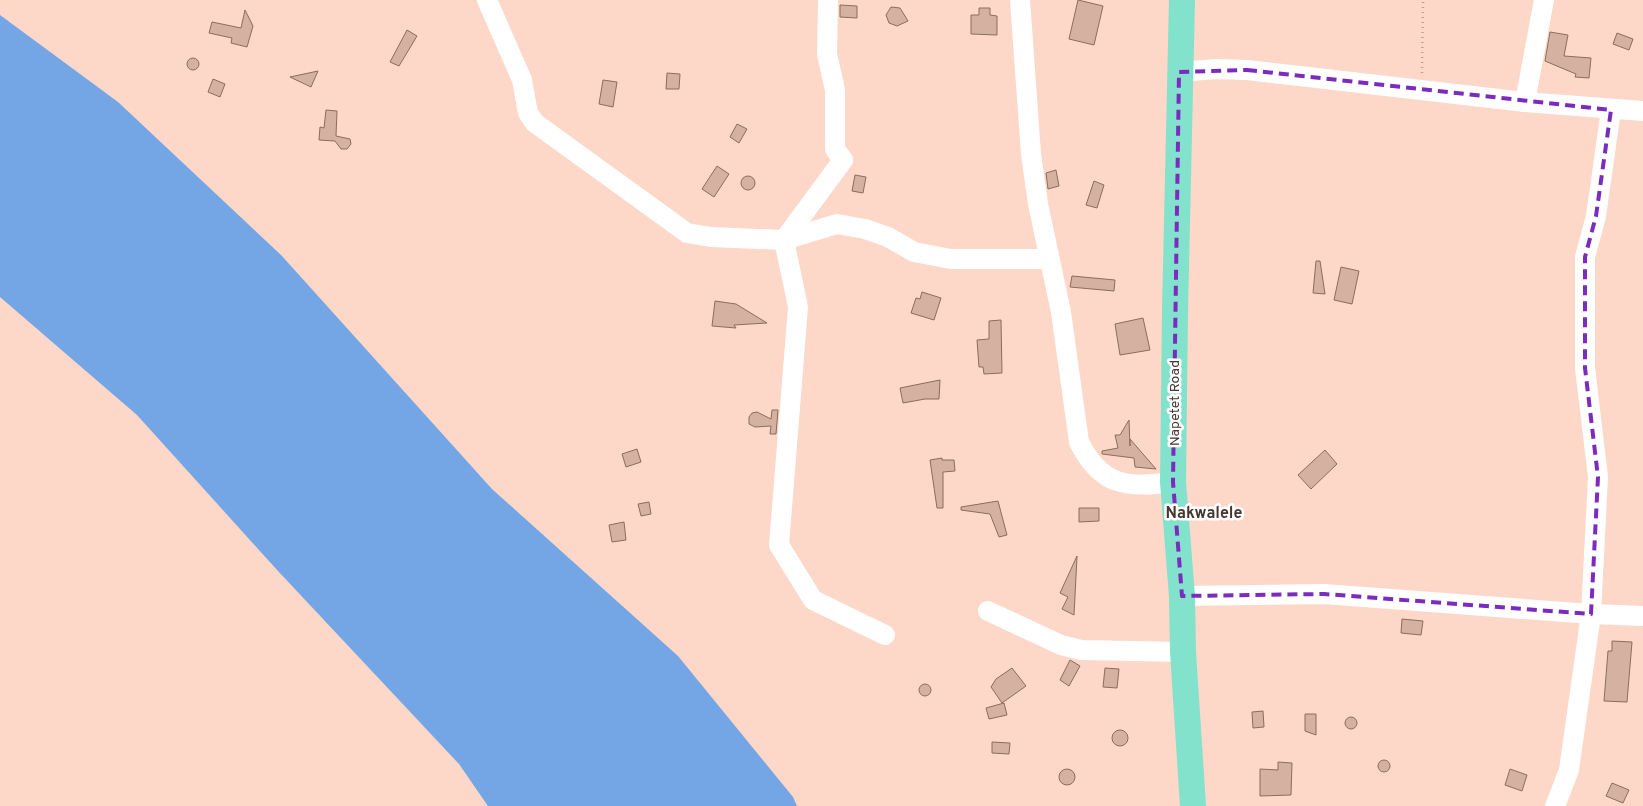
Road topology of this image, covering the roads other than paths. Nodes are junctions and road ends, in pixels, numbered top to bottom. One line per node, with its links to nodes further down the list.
1 (487, 0): 10 (street)
2 (828, 0): 10 (street)
3 (1020, 0): 11 (street)
4 (1182, 0): 6 (main road, Napetet Road)
5 (1544, 0): 7 (street)
6 (1179, 72): 7 (street); 12 (main road, Napetet Road)
7 (1525, 102): 8 (street)
8 (1611, 110): 9 (street); 15 (street)
9 (1643, 111)
10 (784, 240): 11 (street); 17 (street)
11 (1049, 258): 12 (street)
12 (1174, 482): 13 (main road, Napetet Road)
13 (1182, 596): 15 (street); 18 (main road, Napetet Road)
14 (988, 611): 18 (street)
15 (1591, 614): 16 (street); 20 (street)
16 (1643, 616)
17 (885, 635)
18 (1183, 652): 19 (main road, Napetet Road)
19 (1193, 806)
20 (1555, 806)

